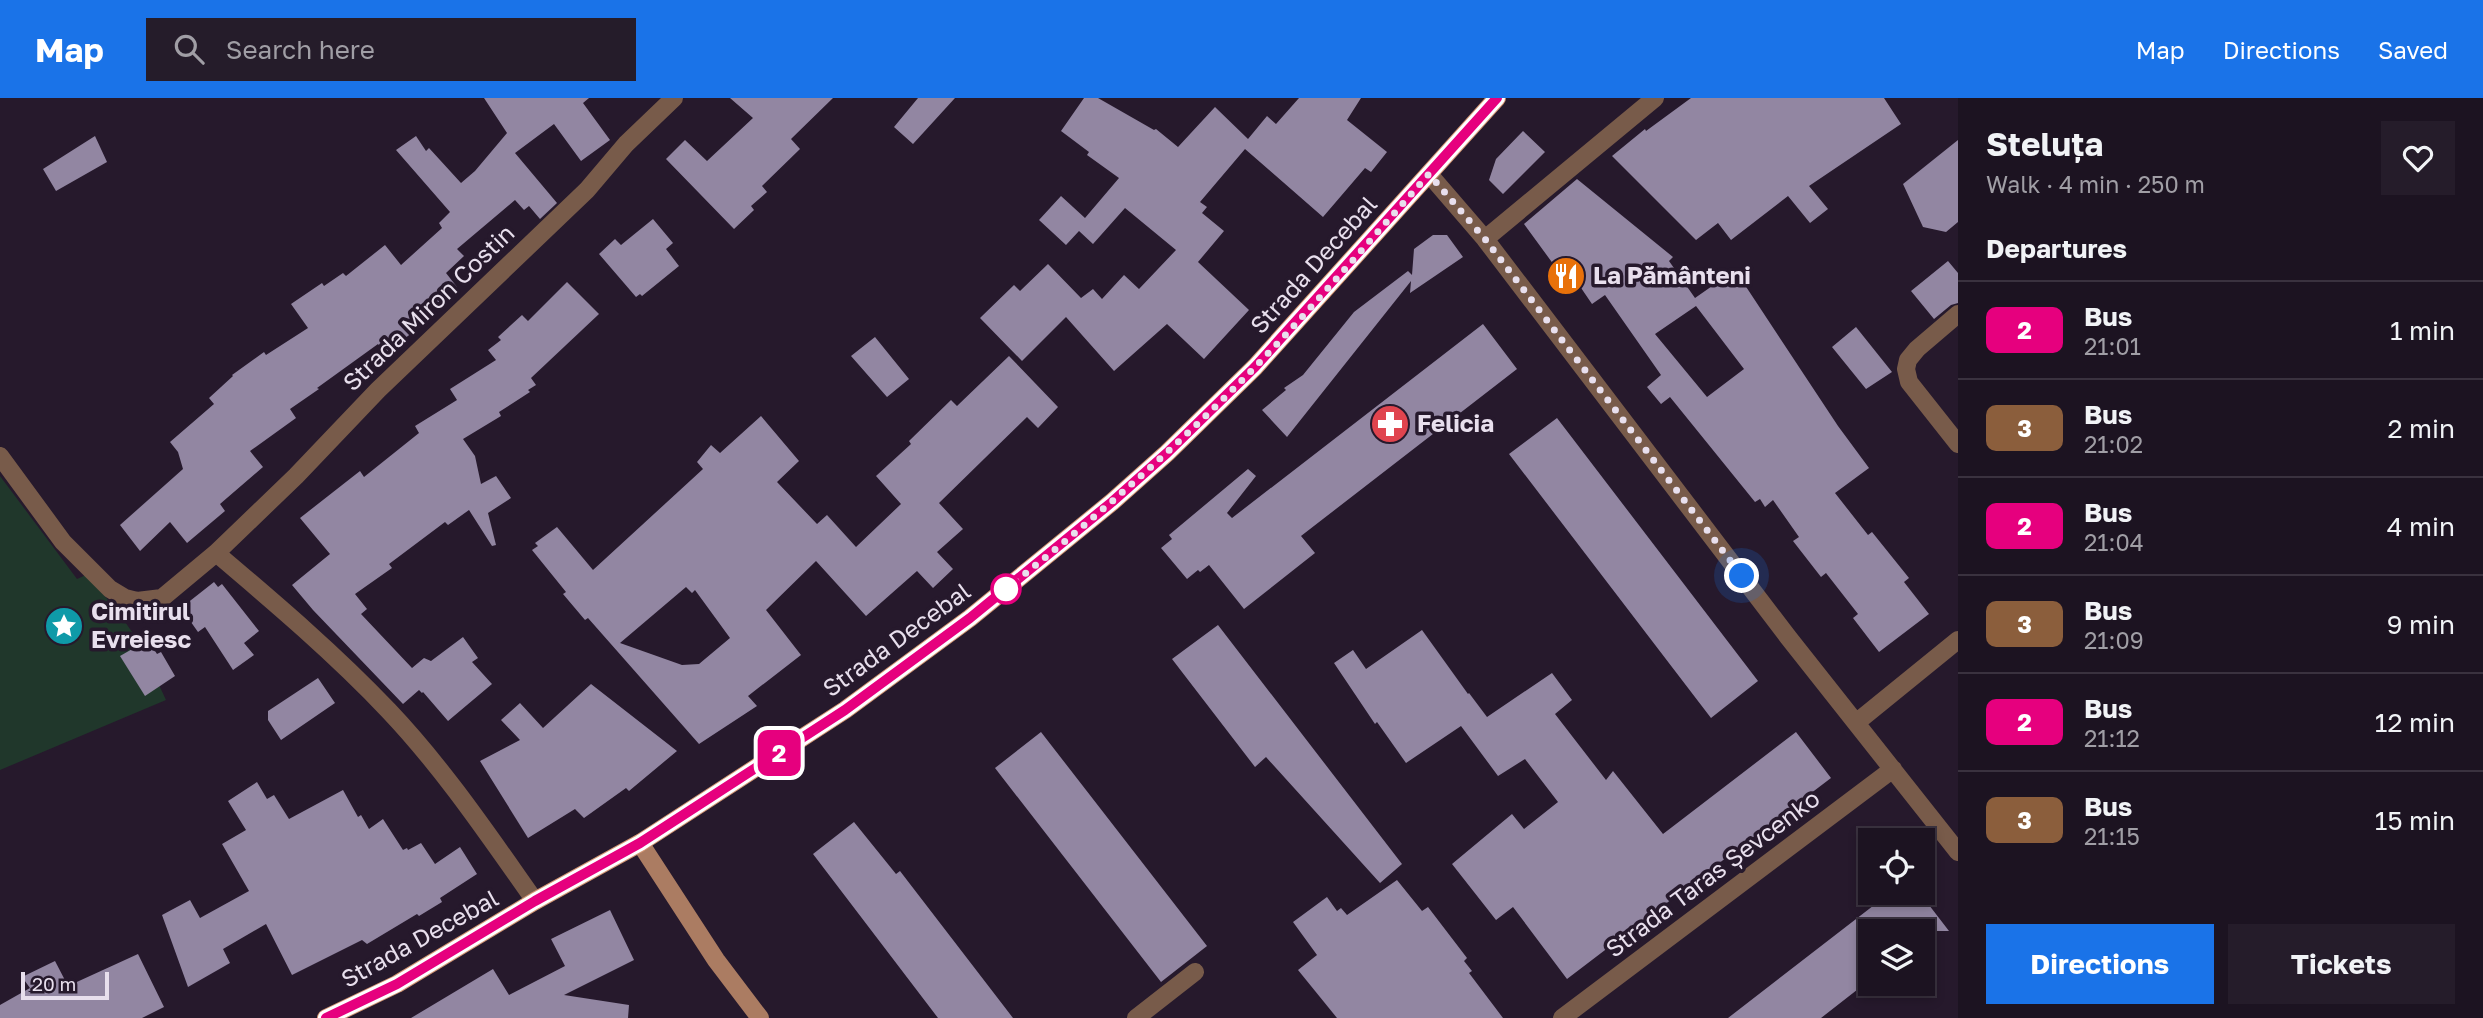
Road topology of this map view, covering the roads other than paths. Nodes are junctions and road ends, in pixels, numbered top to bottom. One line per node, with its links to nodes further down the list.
1 (674, 98): 9 (street, Strada Miron Costin)
2 (1497, 98): 4 (main road, Strada Decebal)
3 (1655, 98): 5 (street)
4 (1429, 174): 5 (street); 13 (main road, Strada Decebal)
5 (1485, 239): 11 (street)
6 (1958, 314): 7 (street)
7 (1958, 444)
8 (0, 456): 9 (street, Strada Miron Costin)
9 (216, 553): 15 (street)
10 (1958, 640): 11 (street)
11 (1857, 722): 12 (street)
12 (1893, 769): 14 (street); 20 (street, Strada Taras Șevcenko)
13 (640, 843): 15 (main road, Strada Decebal); 18 (street)
14 (1958, 852)
15 (535, 901): 17 (main road, Strada Decebal)
16 (1195, 972): 19 (street)
17 (326, 1018)
18 (760, 1018)
19 (1136, 1018)
20 (1562, 1018)

